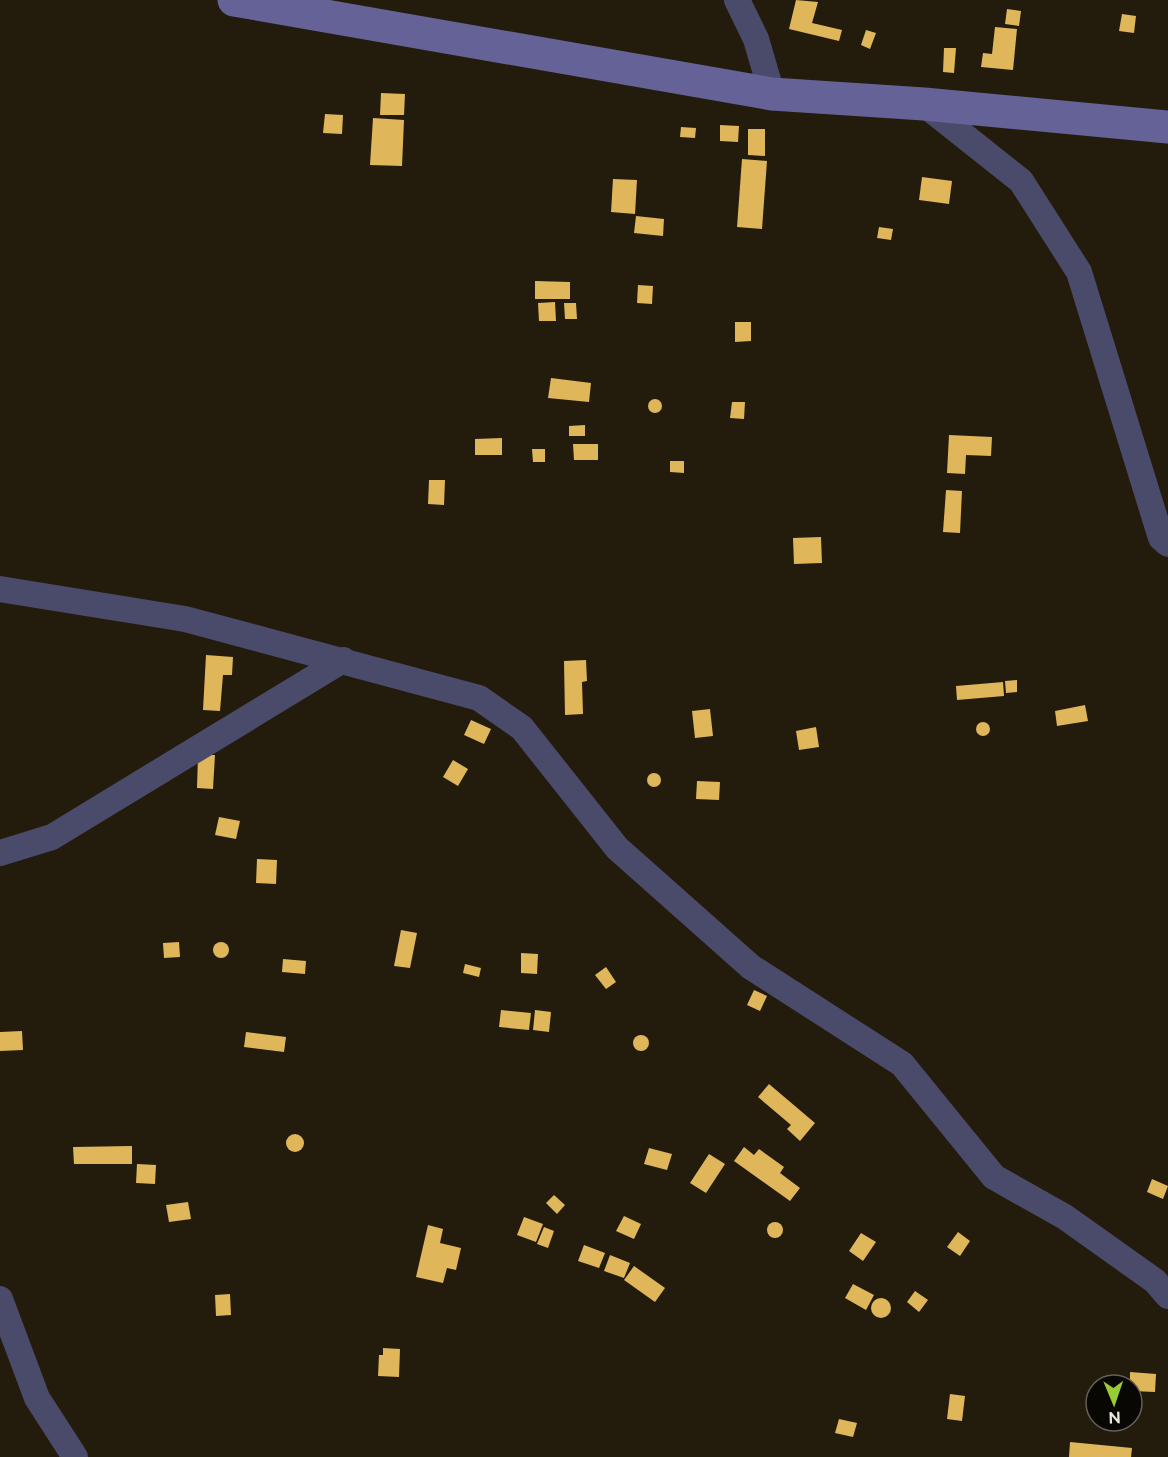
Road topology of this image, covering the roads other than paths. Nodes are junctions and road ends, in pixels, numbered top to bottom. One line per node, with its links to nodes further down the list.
1 (234, 0): 3 (street)
2 (737, 0): 3 (street)
3 (772, 94): 4 (street)
4 (924, 104): 5 (street); 6 (street)
5 (1168, 127)
6 (1168, 544)
7 (0, 589): 8 (street)
8 (343, 660): 9 (street); 10 (street)
9 (0, 853)
10 (1168, 1296)
11 (0, 1299): 12 (street)
12 (75, 1457)

